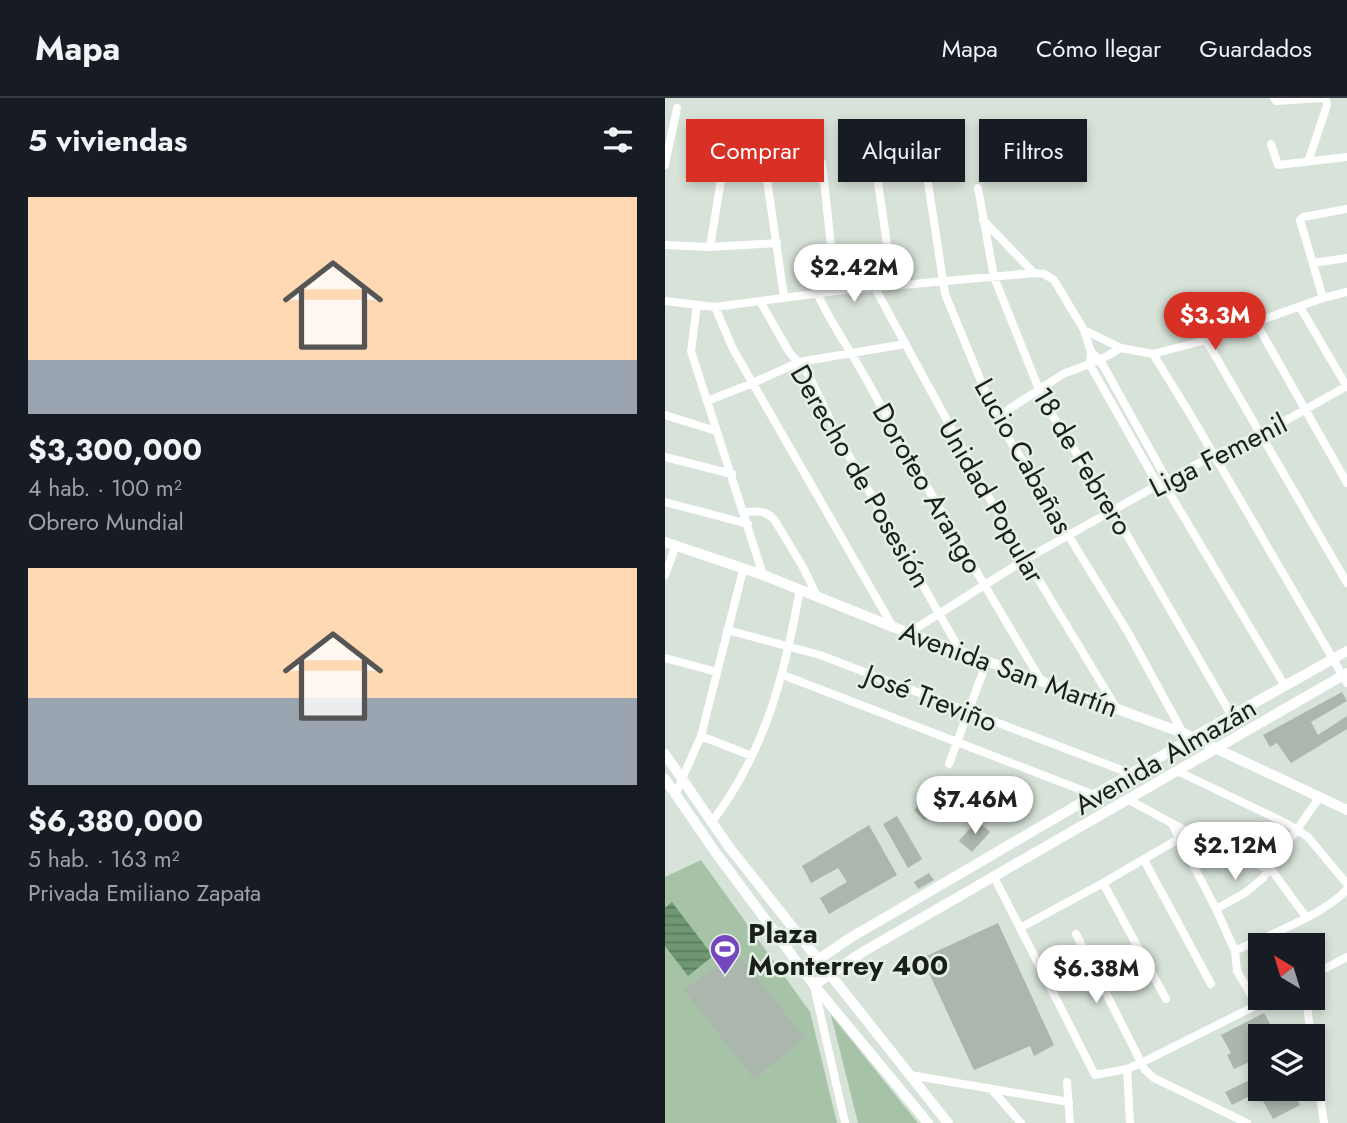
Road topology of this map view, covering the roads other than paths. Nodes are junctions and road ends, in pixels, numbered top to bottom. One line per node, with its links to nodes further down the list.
1 (1274, 98): 6 (street)
2 (677, 108): 3 (street)
3 (669, 126): 7 (street)
4 (1271, 144): 6 (street)
5 (1347, 157): 6 (street)
6 (1308, 162)
7 (665, 165)
8 (824, 180): 26 (street)
9 (721, 182): 18 (street)
10 (767, 182): 16 (street)
11 (878, 182): 24 (street)
12 (928, 182): 23 (street, Lucio Cabañas)
13 (978, 188): 15 (street, 18 de Febrero)
14 (1347, 209): 20 (street)
15 (983, 220): 21 (street); 22 (street, 18 de Febrero)
16 (777, 243): 18 (street); 29 (street)
17 (665, 245): 18 (street)
18 (710, 247)
19 (1347, 258): 20 (street)
20 (1313, 264): 30 (street)
21 (1034, 273): 22 (street); 37 (street)
22 (994, 277): 23 (street); 49 (street, 18 de Febrero)
23 (943, 282): 24 (street); 53 (street, Lucio Cabañas)
24 (894, 286): 25 (street)
25 (875, 288): 26 (street); 39 (street, Unidad Popular)
26 (837, 291): 28 (street)
27 (1347, 292): 30 (street)
28 (817, 293): 29 (street); 42 (street, Doroteo Arango)
29 (783, 297): 32 (street)
30 (1324, 299): 35 (street)
31 (665, 300): 33 (street)
32 (760, 301): 34 (street); 45 (street, Derecho de Posesión)
33 (697, 305): 34 (street); 50 (street)
34 (715, 307): 47 (street)
35 (1300, 307): 36 (street); 48 (street)
36 (1256, 323): 38 (street); 51 (street)
37 (1084, 330): 40 (street); 41 (street)
38 (1206, 340): 43 (street); 55 (street)
39 (905, 344): 42 (street); 69 (street, Unidad Popular)
40 (1121, 348): 43 (street); 44 (street)
41 (1091, 352): 44 (street); 46 (street)
42 (851, 353): 45 (street); 74 (street, Doroteo Arango)
43 (1153, 354): 56 (street)
44 (1100, 360): 46 (street); 59 (street)
45 (799, 362): 47 (street); 77 (street, Derecho de Posesión)
46 (1090, 365): 49 (street); 61 (street)
47 (753, 383): 50 (street); 78 (street)
48 (1347, 386): 51 (street, Liga Femenil)
49 (1039, 390): 53 (street); 64 (street, 18 de Febrero)
50 (707, 401): 54 (street)
51 (1304, 410): 55 (street, Liga Femenil); 60 (street)
52 (665, 415): 54 (street)
53 (997, 417): 67 (street, Lucio Cabañas)
54 (716, 430): 58 (street)
55 (1260, 435): 56 (street, Liga Femenil); 73 (street)
56 (1214, 455): 59 (street, Liga Femenil); 85 (street)
57 (665, 457): 58 (street)
58 (732, 474): 65 (street)
59 (1167, 480): 61 (street, Liga Femenil); 62 (street)
60 (1347, 483)
61 (1158, 485): 62 (street); 64 (street, Liga Femenil)
62 (1170, 494): 91 (street)
63 (665, 502): 66 (street)
64 (1113, 511): 67 (street, Liga Femenil); 94 (street, 18 de Febrero)
65 (744, 512): 66 (street); 76 (street)
66 (748, 524): 72 (street)
67 (1069, 537): 69 (street, Liga Femenil); 96 (street, Lucio Cabañas)
68 (671, 544): 70 (main road, Avenida San Martín); 71 (street)
69 (1026, 559): 74 (street, Liga Femenil); 92 (street, Unidad Popular)
70 (743, 569): 72 (main road, Avenida San Martín); 79 (street)
71 (665, 575)
72 (763, 575): 75 (main road, Avenida San Martín)
73 (1347, 583)
74 (983, 585): 77 (street, Liga Femenil); 90 (street, Doroteo Arango)
75 (800, 589): 76 (main road, Avenida San Martín); 81 (street)
76 (817, 596): 78 (main road, Avenida San Martín)
77 (940, 612): 80 (street, Liga Femenil); 83 (street, Derecho de Posesión)
78 (893, 626): 80 (main road, Avenida San Martín)
79 (727, 631): 81 (street, José Treviño); 87 (street)
80 (910, 632): 83 (main road, Avenida San Martín)
81 (790, 646): 88 (street); 93 (street, José Treviño)
82 (1347, 651): 85 (main road, Avenida Almazán)
83 (961, 652): 86 (main road, Avenida San Martín)
84 (665, 658): 87 (street)
85 (1333, 658): 89 (street); 91 (main road, Avenida Almazán)
86 (987, 661): 90 (main road, Avenida San Martín); 93 (street)
87 (717, 672): 95 (street)
88 (783, 675): 97 (street); 100 (street)
89 (1346, 677): 98 (main road, Avenida Almazán)
90 (1041, 682): 92 (main road, Avenida San Martín)
91 (1285, 686): 94 (main road, Avenida Almazán)
92 (1117, 709): 96 (main road, Avenida San Martín)
93 (968, 713): 97 (street); 103 (street, José Treviño)
94 (1232, 716): 96 (main road, Avenida Almazán)
95 (701, 736): 100 (street); 105 (street)
96 (1187, 736): 98 (main road, Avenida San Martín); 103 (main road, Avenida Almazán)
97 (957, 742): 101 (street); 107 (street)
98 (1215, 749): 102 (main road, Avenida Almazán); 108 (main road, Avenida San Martín)
99 (665, 754): 105 (main road)
100 (752, 756): 111 (street)
101 (949, 764)
102 (1177, 771): 109 (main road, Avenida Almazán); 113 (street)
103 (1132, 774): 107 (main road, Avenida Almazán)
104 (665, 779): 106 (main road)
105 (682, 781): 106 (street); 111 (main road)
106 (675, 795): 129 (main road)
107 (1097, 796): 127 (main road, Avenida Almazán)
108 (1319, 798): 110 (main road, Avenida San Martín); 113 (street)
109 (1129, 800): 112 (street); 118 (main road, Avenida Almazán)
110 (1347, 810)
111 (711, 823): 127 (main road)
112 (1172, 824): 114 (street); 115 (street)
113 (1297, 830): 117 (street); 120 (street)
114 (1188, 832): 115 (street); 117 (street)
115 (1178, 839): 116 (street); 121 (street)
116 (1144, 860): 119 (street); 131 (street)
117 (1268, 869): 121 (street); 122 (street)
118 (994, 877): 123 (street); 130 (main road, Avenida Almazán)
119 (1104, 883): 123 (street); 134 (street)
120 (1347, 886): 122 (street)
121 (1216, 909): 125 (street)
122 (1306, 917): 125 (street)
123 (1020, 928): 137 (street)
124 (1076, 934): 136 (street)
125 (1235, 951): 133 (street)
126 (1347, 957): 128 (street)
127 (817, 959): 129 (main road, Avenida Almazán); 130 (main road)
128 (1325, 969)
129 (803, 970): 132 (main road)
130 (829, 974): 132 (main road, Avenida Almazán); 138 (main road)
131 (1211, 984)
132 (814, 985): 144 (street); 145 (main road)
133 (1248, 990)
134 (1166, 999)
135 (1248, 1010): 136 (street)
136 (1141, 1063): 137 (street); 143 (street)
137 (1127, 1069): 149 (street)
138 (909, 1075): 140 (street); 146 (main road)
139 (1067, 1082): 142 (street)
140 (993, 1091): 142 (street); 147 (street)
141 (1321, 1101): 150 (street)
142 (1069, 1102): 148 (street)
143 (1242, 1122)
144 (845, 1123)
145 (928, 1123)
146 (948, 1123)
147 (1021, 1123)
148 (1070, 1123)
149 (1131, 1123)
150 (1324, 1123)

